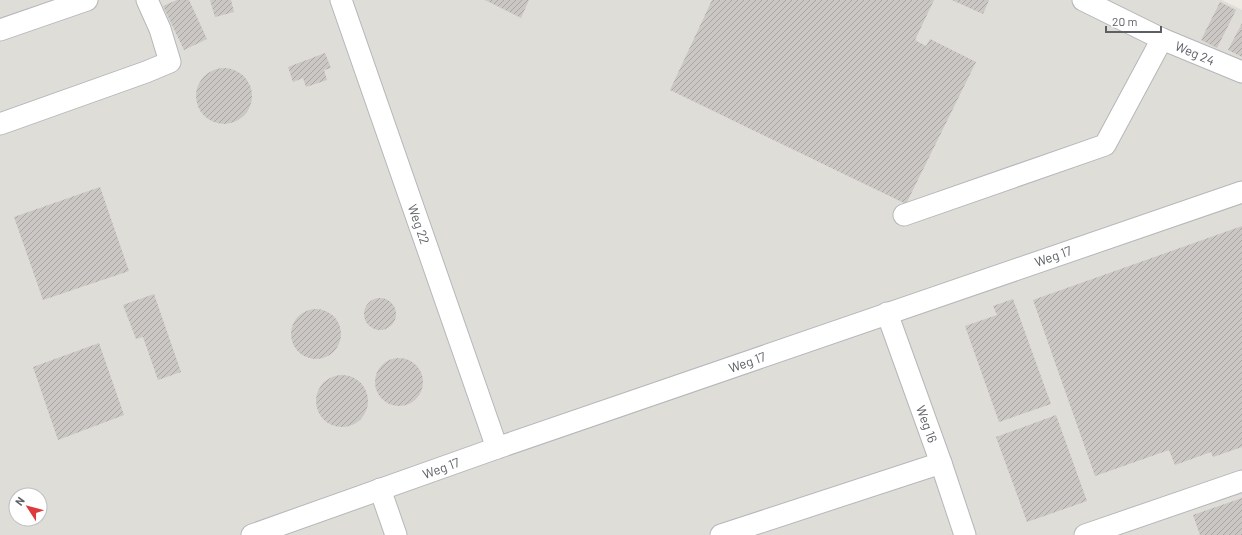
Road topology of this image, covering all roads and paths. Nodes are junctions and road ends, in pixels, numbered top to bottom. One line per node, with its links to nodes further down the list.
1 (86, 0): 5 (lane)
2 (147, 0): 8 (lane)
3 (341, 0): 12 (lane, Weg 22)
4 (1084, 0): 6 (lane, Weg 24)
5 (0, 30)
6 (1162, 39): 7 (lane, Weg 24); 10 (lane)
7 (1242, 72)
8 (0, 124)
9 (1242, 192): 11 (lane, Weg 17)
10 (904, 215)
11 (887, 313): 12 (lane, Weg 17); 13 (lane, Weg 16)
12 (497, 448): 15 (lane, Weg 17)
13 (941, 463): 18 (lane); 19 (lane, Weg 16)
14 (1242, 481): 20 (lane)
15 (380, 489): 16 (lane, Weg 17); 17 (lane)
16 (252, 535)
17 (396, 535)
18 (721, 535)
19 (965, 535)
20 (1086, 535)

